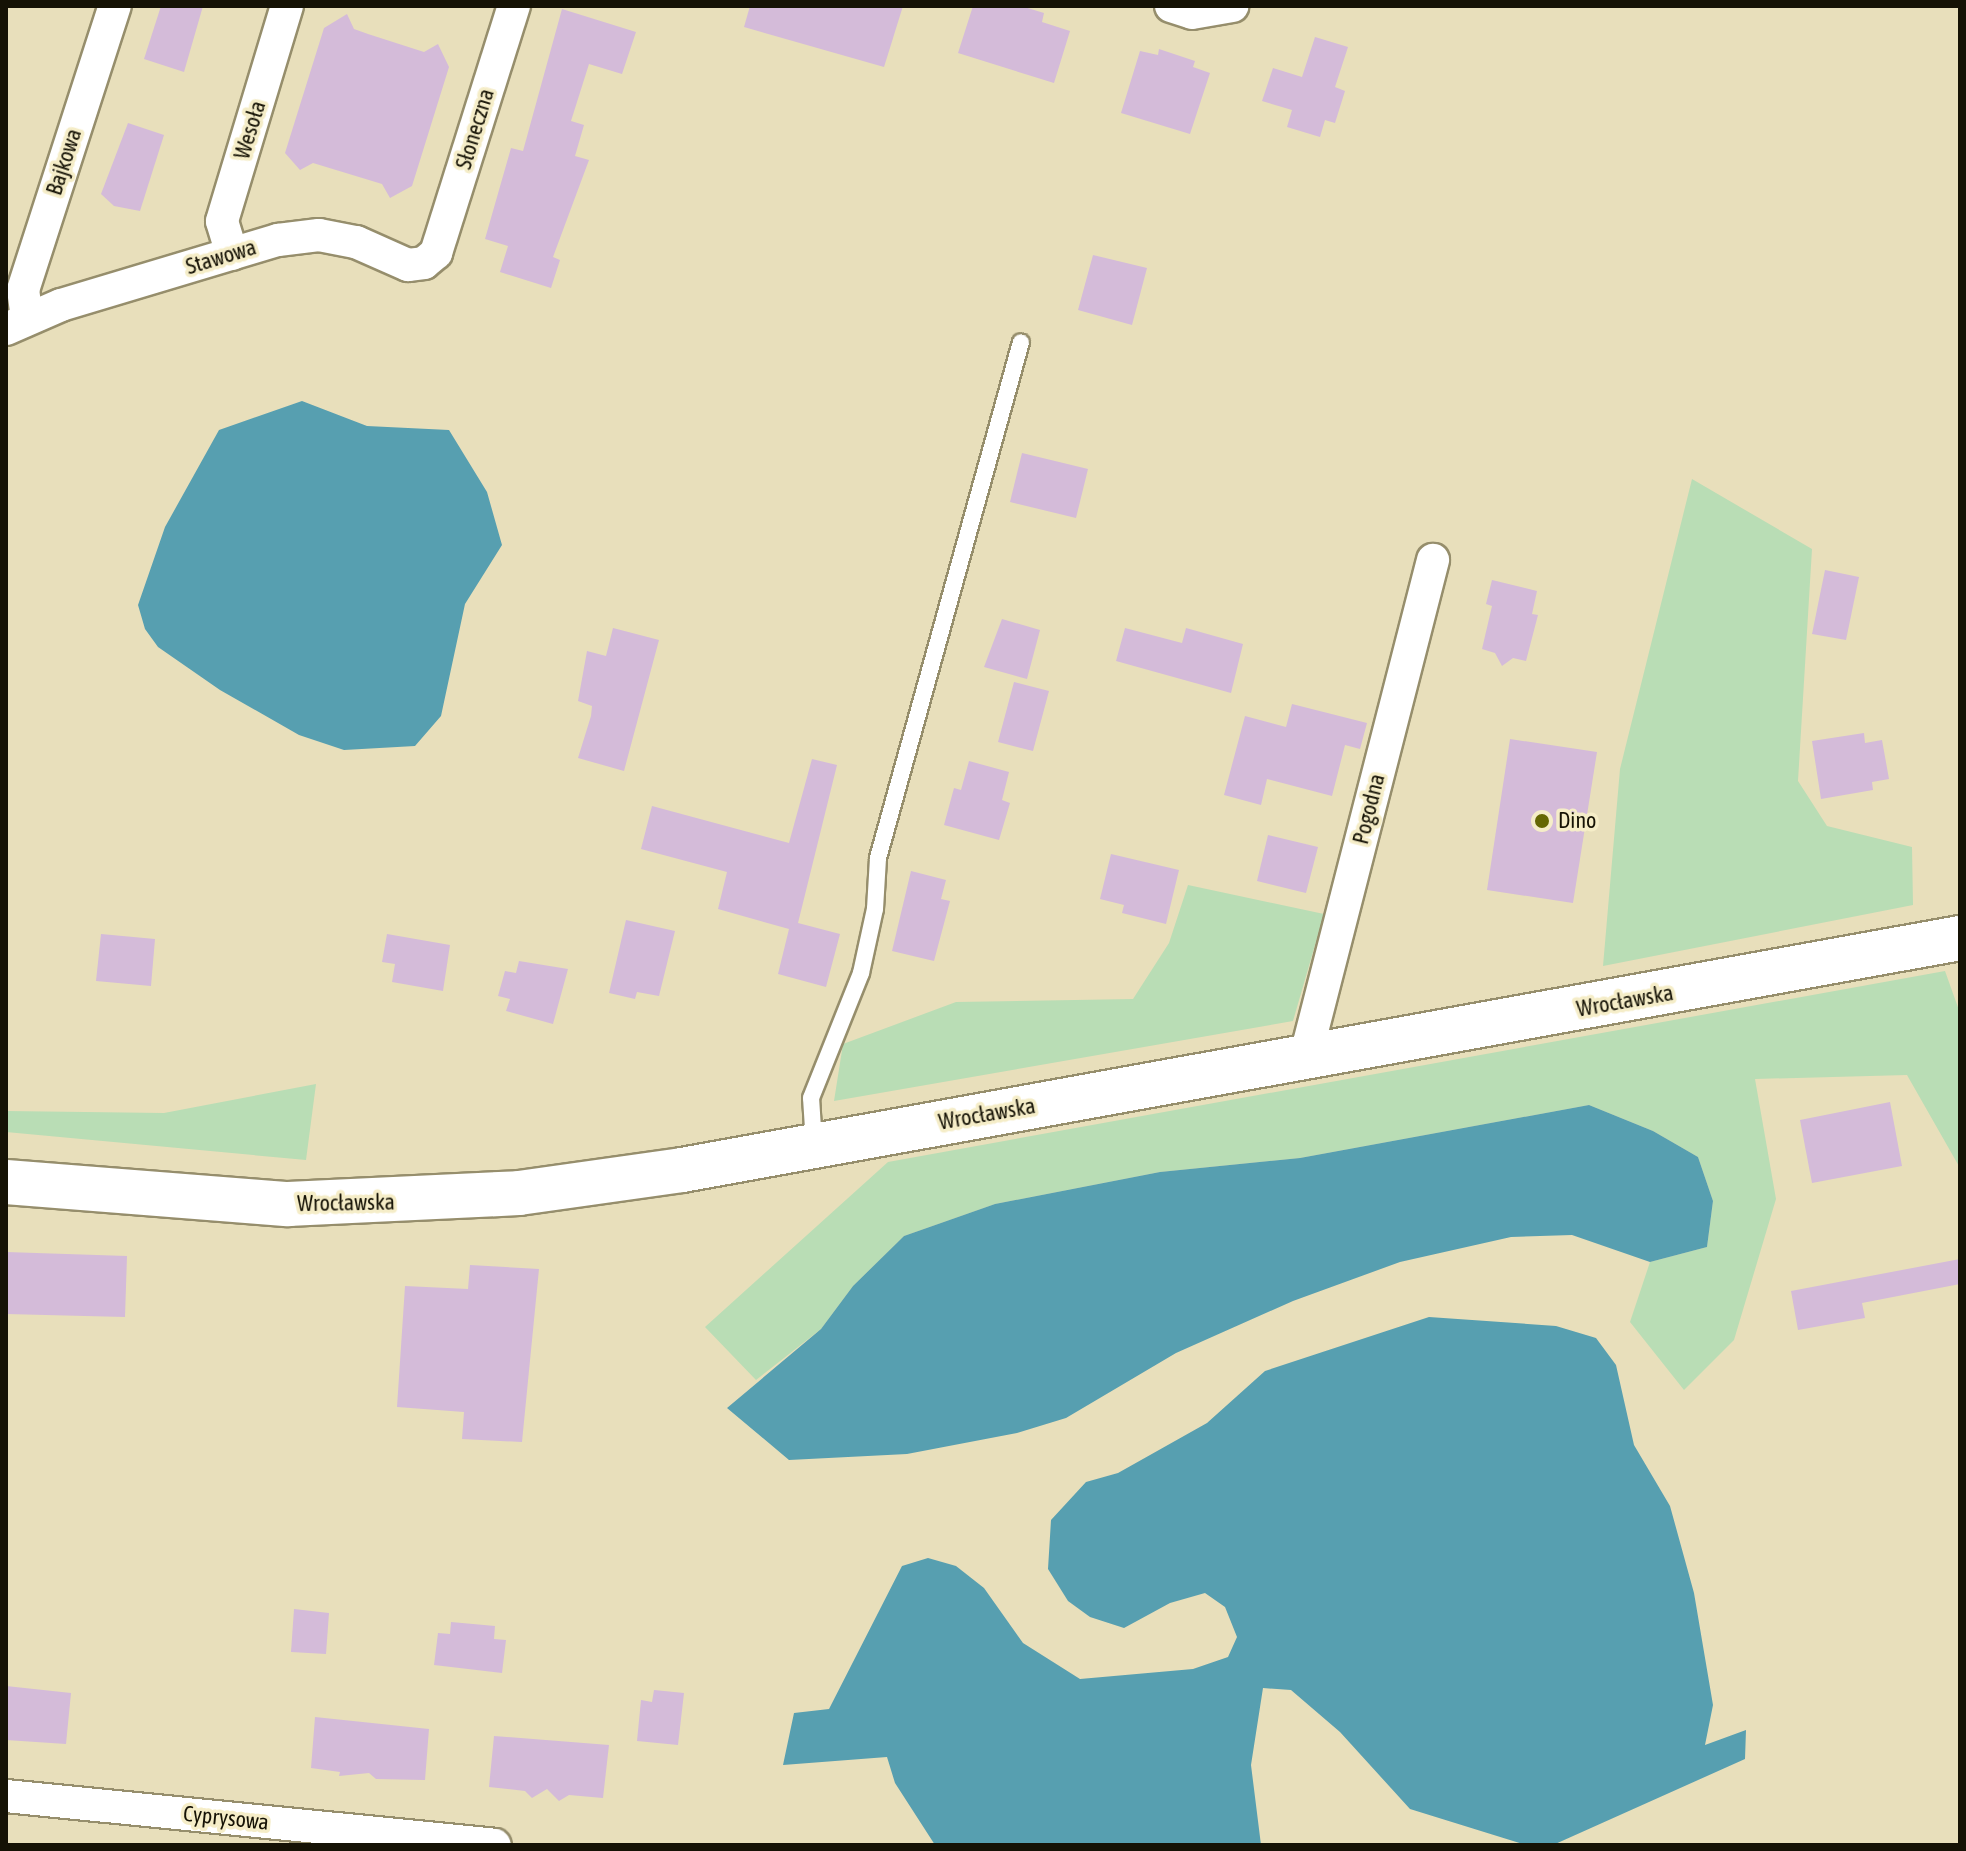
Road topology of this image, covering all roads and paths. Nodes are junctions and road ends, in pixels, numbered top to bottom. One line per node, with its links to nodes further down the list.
1 (115, 6): 8 (street, Bajkowa)
2 (287, 6): 7 (street, Wesoła)
3 (514, 6): 6 (street, Słoneczna)
4 (1171, 6): 5 (street)
5 (1232, 6)
6 (436, 253): 7 (street, Stawowa)
7 (232, 254): 8 (street, Stawowa)
8 (16, 324)
9 (1021, 342): 13 (lane)
10 (1433, 560): 12 (street, Pogodna)
11 (1960, 938): 12 (main road, Wrocławska)
12 (1309, 1057): 13 (main road, Wrocławska)
13 (814, 1145): 14 (main road, Wrocławska)
14 (6, 1182)
15 (6, 1796): 16 (street, Cyprysowa)
16 (495, 1845)

